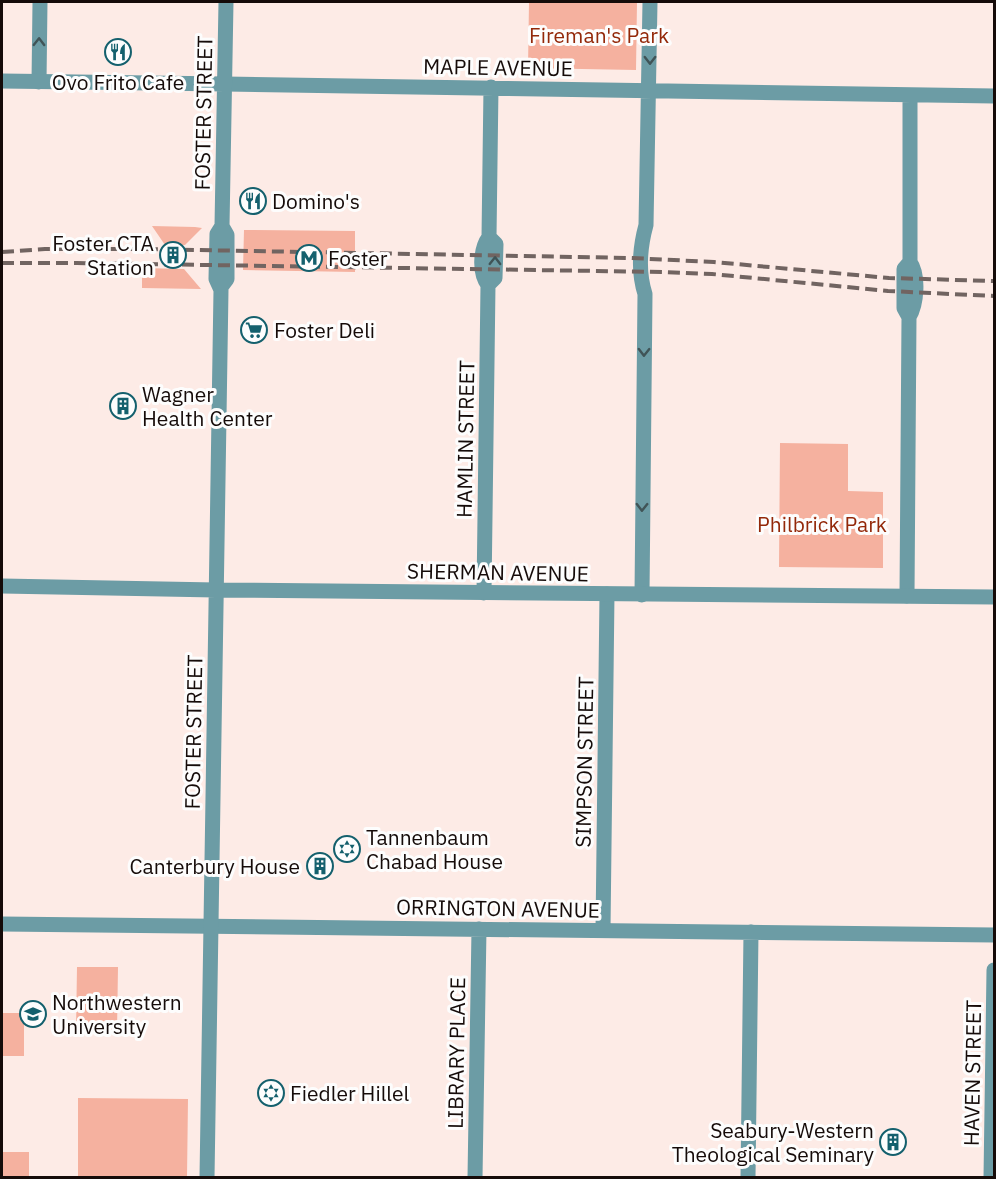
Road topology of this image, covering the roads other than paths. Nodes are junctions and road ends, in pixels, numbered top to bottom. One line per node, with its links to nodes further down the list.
1 (40, 2): 5 (street, one-way to 1)
2 (226, 2): 6 (street, FOSTER STREET)
3 (650, 2): 8 (street, one-way to 8)
4 (2, 81): 5 (street, MAPLE AVENUE)
5 (39, 82): 6 (street, MAPLE AVENUE)
6 (225, 84): 7 (street, MAPLE AVENUE); 12 (street, FOSTER STREET)
7 (492, 87): 8 (street, MAPLE AVENUE); 13 (street, HAMLIN STREET)
8 (649, 91): 9 (street, MAPLE AVENUE); 15 (street, one-way to 15)
9 (910, 95): 10 (street, MAPLE AVENUE); 16 (street)
10 (994, 96)
11 (2, 586): 12 (street, SHERMAN AVENUE)
12 (216, 590): 13 (street, SHERMAN AVENUE); 19 (street, FOSTER STREET)
13 (484, 592): 14 (street, SHERMAN AVENUE)
14 (607, 594): 15 (street, SHERMAN AVENUE); 21 (street, SIMPSON STREET)
15 (642, 595): 16 (street, SHERMAN AVENUE)
16 (908, 596): 17 (street, SHERMAN AVENUE)
17 (994, 597)
18 (2, 924): 19 (street, ORRINGTON AVENUE)
19 (211, 926): 20 (street, ORRINGTON AVENUE); 25 (street, FOSTER STREET)
20 (479, 929): 21 (street, ORRINGTON AVENUE); 26 (street, LIBRARY PLACE)
21 (603, 930): 22 (street, ORRINGTON AVENUE)
22 (752, 932): 23 (street, ORRINGTON AVENUE); 27 (street)
23 (994, 934)
24 (994, 970): 28 (street, HAVEN STREET)
25 (207, 1178)
26 (475, 1178)
27 (748, 1178)
28 (991, 1178)

